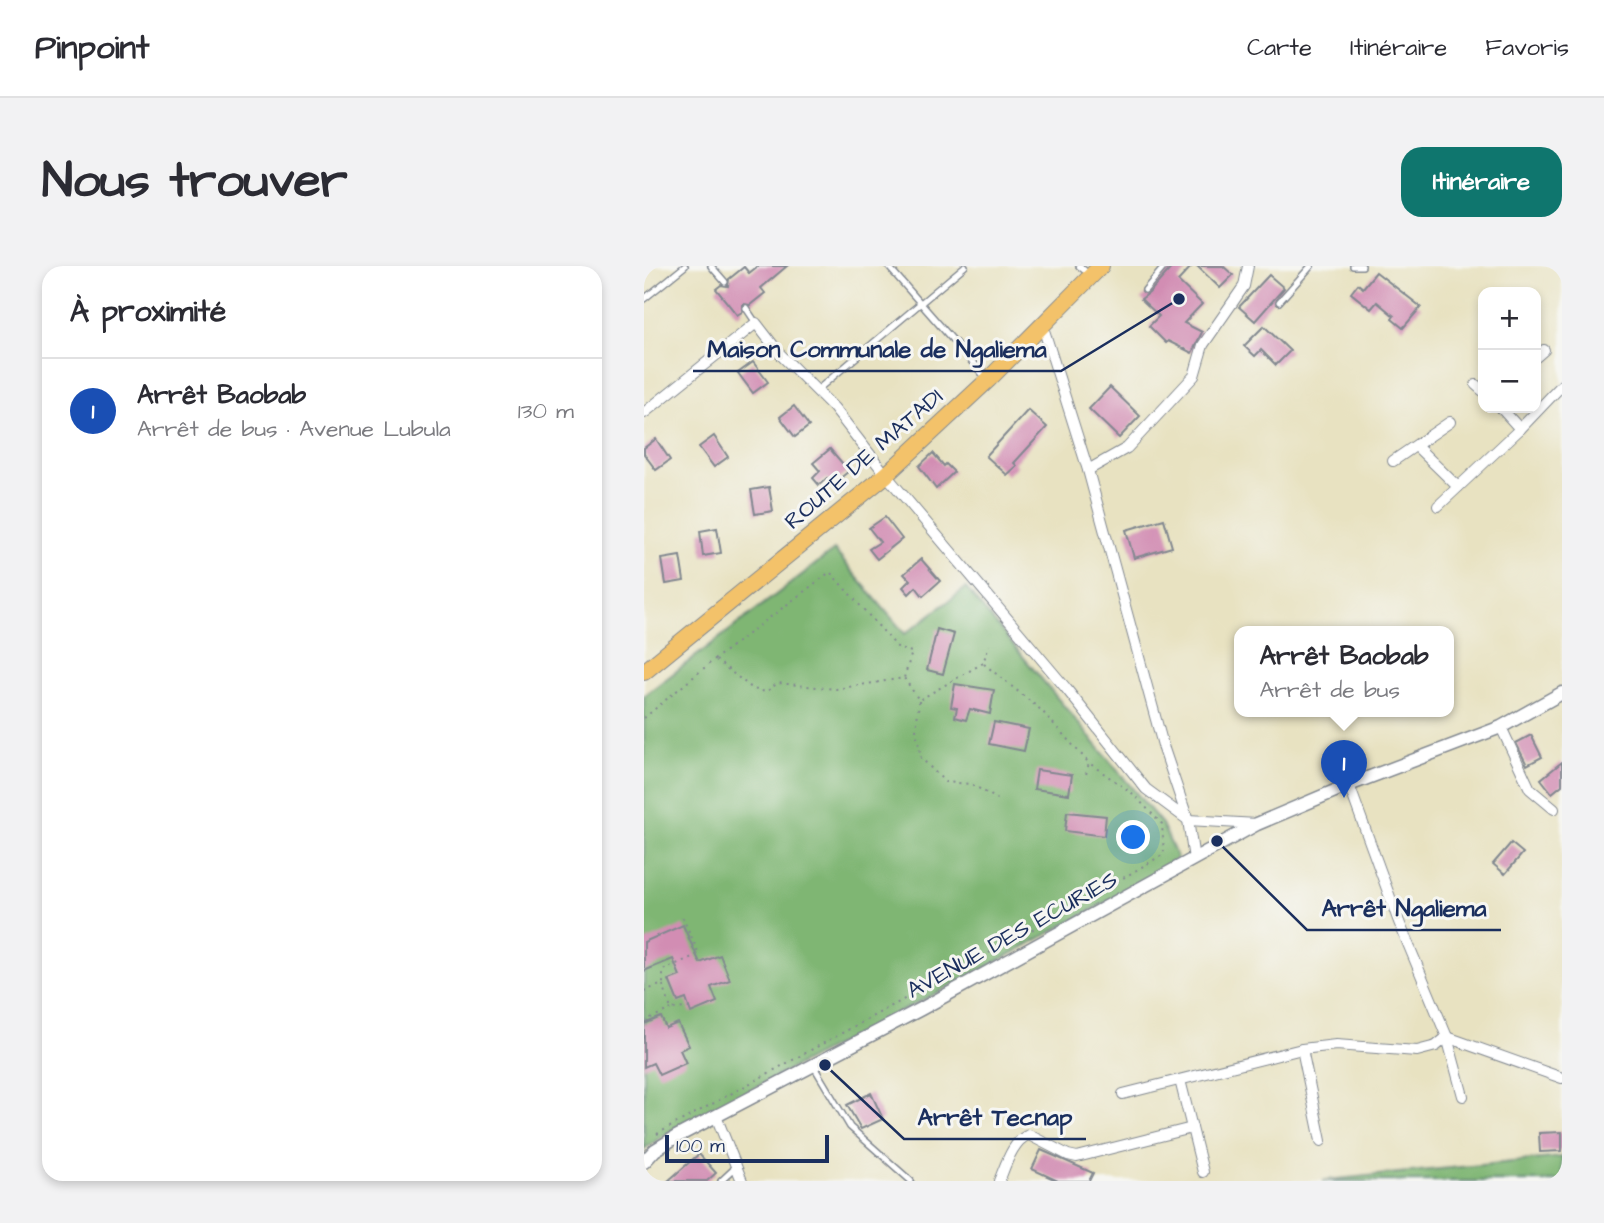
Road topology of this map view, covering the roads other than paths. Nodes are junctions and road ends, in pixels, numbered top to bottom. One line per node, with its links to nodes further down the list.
1 (685, 266): 13 (lane)
2 (712, 266): 11 (lane)
3 (888, 266): 15 (lane)
4 (965, 266): 15 (lane)
5 (1165, 266): 12 (lane)
6 (1248, 266): 28 (street)
7 (1311, 266): 14 (lane)
8 (1353, 266): 9 (lane)
9 (1363, 266)
10 (1090, 269): 18 (main road, ROUTE DE MATADI)
11 (725, 282)
12 (1145, 289)
13 (644, 299)
14 (1279, 302)
15 (921, 303): 19 (lane); 21 (lane)
16 (746, 308): 17 (lane)
17 (756, 323): 21 (street); 22 (street)
18 (1043, 327): 19 (main road, ROUTE DE MATADI); 28 (street)
19 (988, 380): 29 (main road, ROUTE DE MATADI)
20 (1562, 385): 25 (street)
21 (816, 391): 29 (street)
22 (644, 413)
23 (1505, 413): 25 (street)
24 (1450, 422): 26 (street)
25 (1520, 429): 30 (street)
26 (1416, 446): 27 (street); 30 (street)
27 (1393, 461)
28 (1088, 470): 37 (street)
29 (886, 475): 32 (main road, ROUTE DE MATADI); 37 (street)
30 (1458, 487): 31 (street)
31 (1438, 506)
32 (644, 672)
33 (1562, 693): 34 (street, AVENUE DES ECURIES)
34 (1501, 727): 35 (street, AVENUE DES ECURIES); 36 (street)
35 (1349, 785): 38 (street, AVENUE DES ECURIES); 40 (street)
36 (1554, 809)
37 (1188, 820): 38 (street); 39 (street)
38 (1257, 824): 39 (street, AVENUE DES ECURIES)
39 (1194, 859): 42 (street, AVENUE DES ECURIES)
40 (1447, 1037): 41 (street); 43 (street); 46 (street)
41 (1302, 1049): 44 (street); 49 (street)
42 (813, 1065): 47 (street, AVENUE DES ECURIES); 55 (lane)
43 (1562, 1078)
44 (1180, 1080): 45 (street); 48 (street)
45 (1123, 1094)
46 (1463, 1096)
47 (716, 1116): 50 (street, AVENUE DES ECURIES); 51 (street)
48 (1192, 1128): 52 (street); 56 (street)
49 (1321, 1141)
50 (644, 1162)
51 (735, 1168): 53 (lane); 54 (street)
52 (1203, 1172)
53 (721, 1181)
54 (741, 1181)
55 (911, 1181)
56 (999, 1181)

